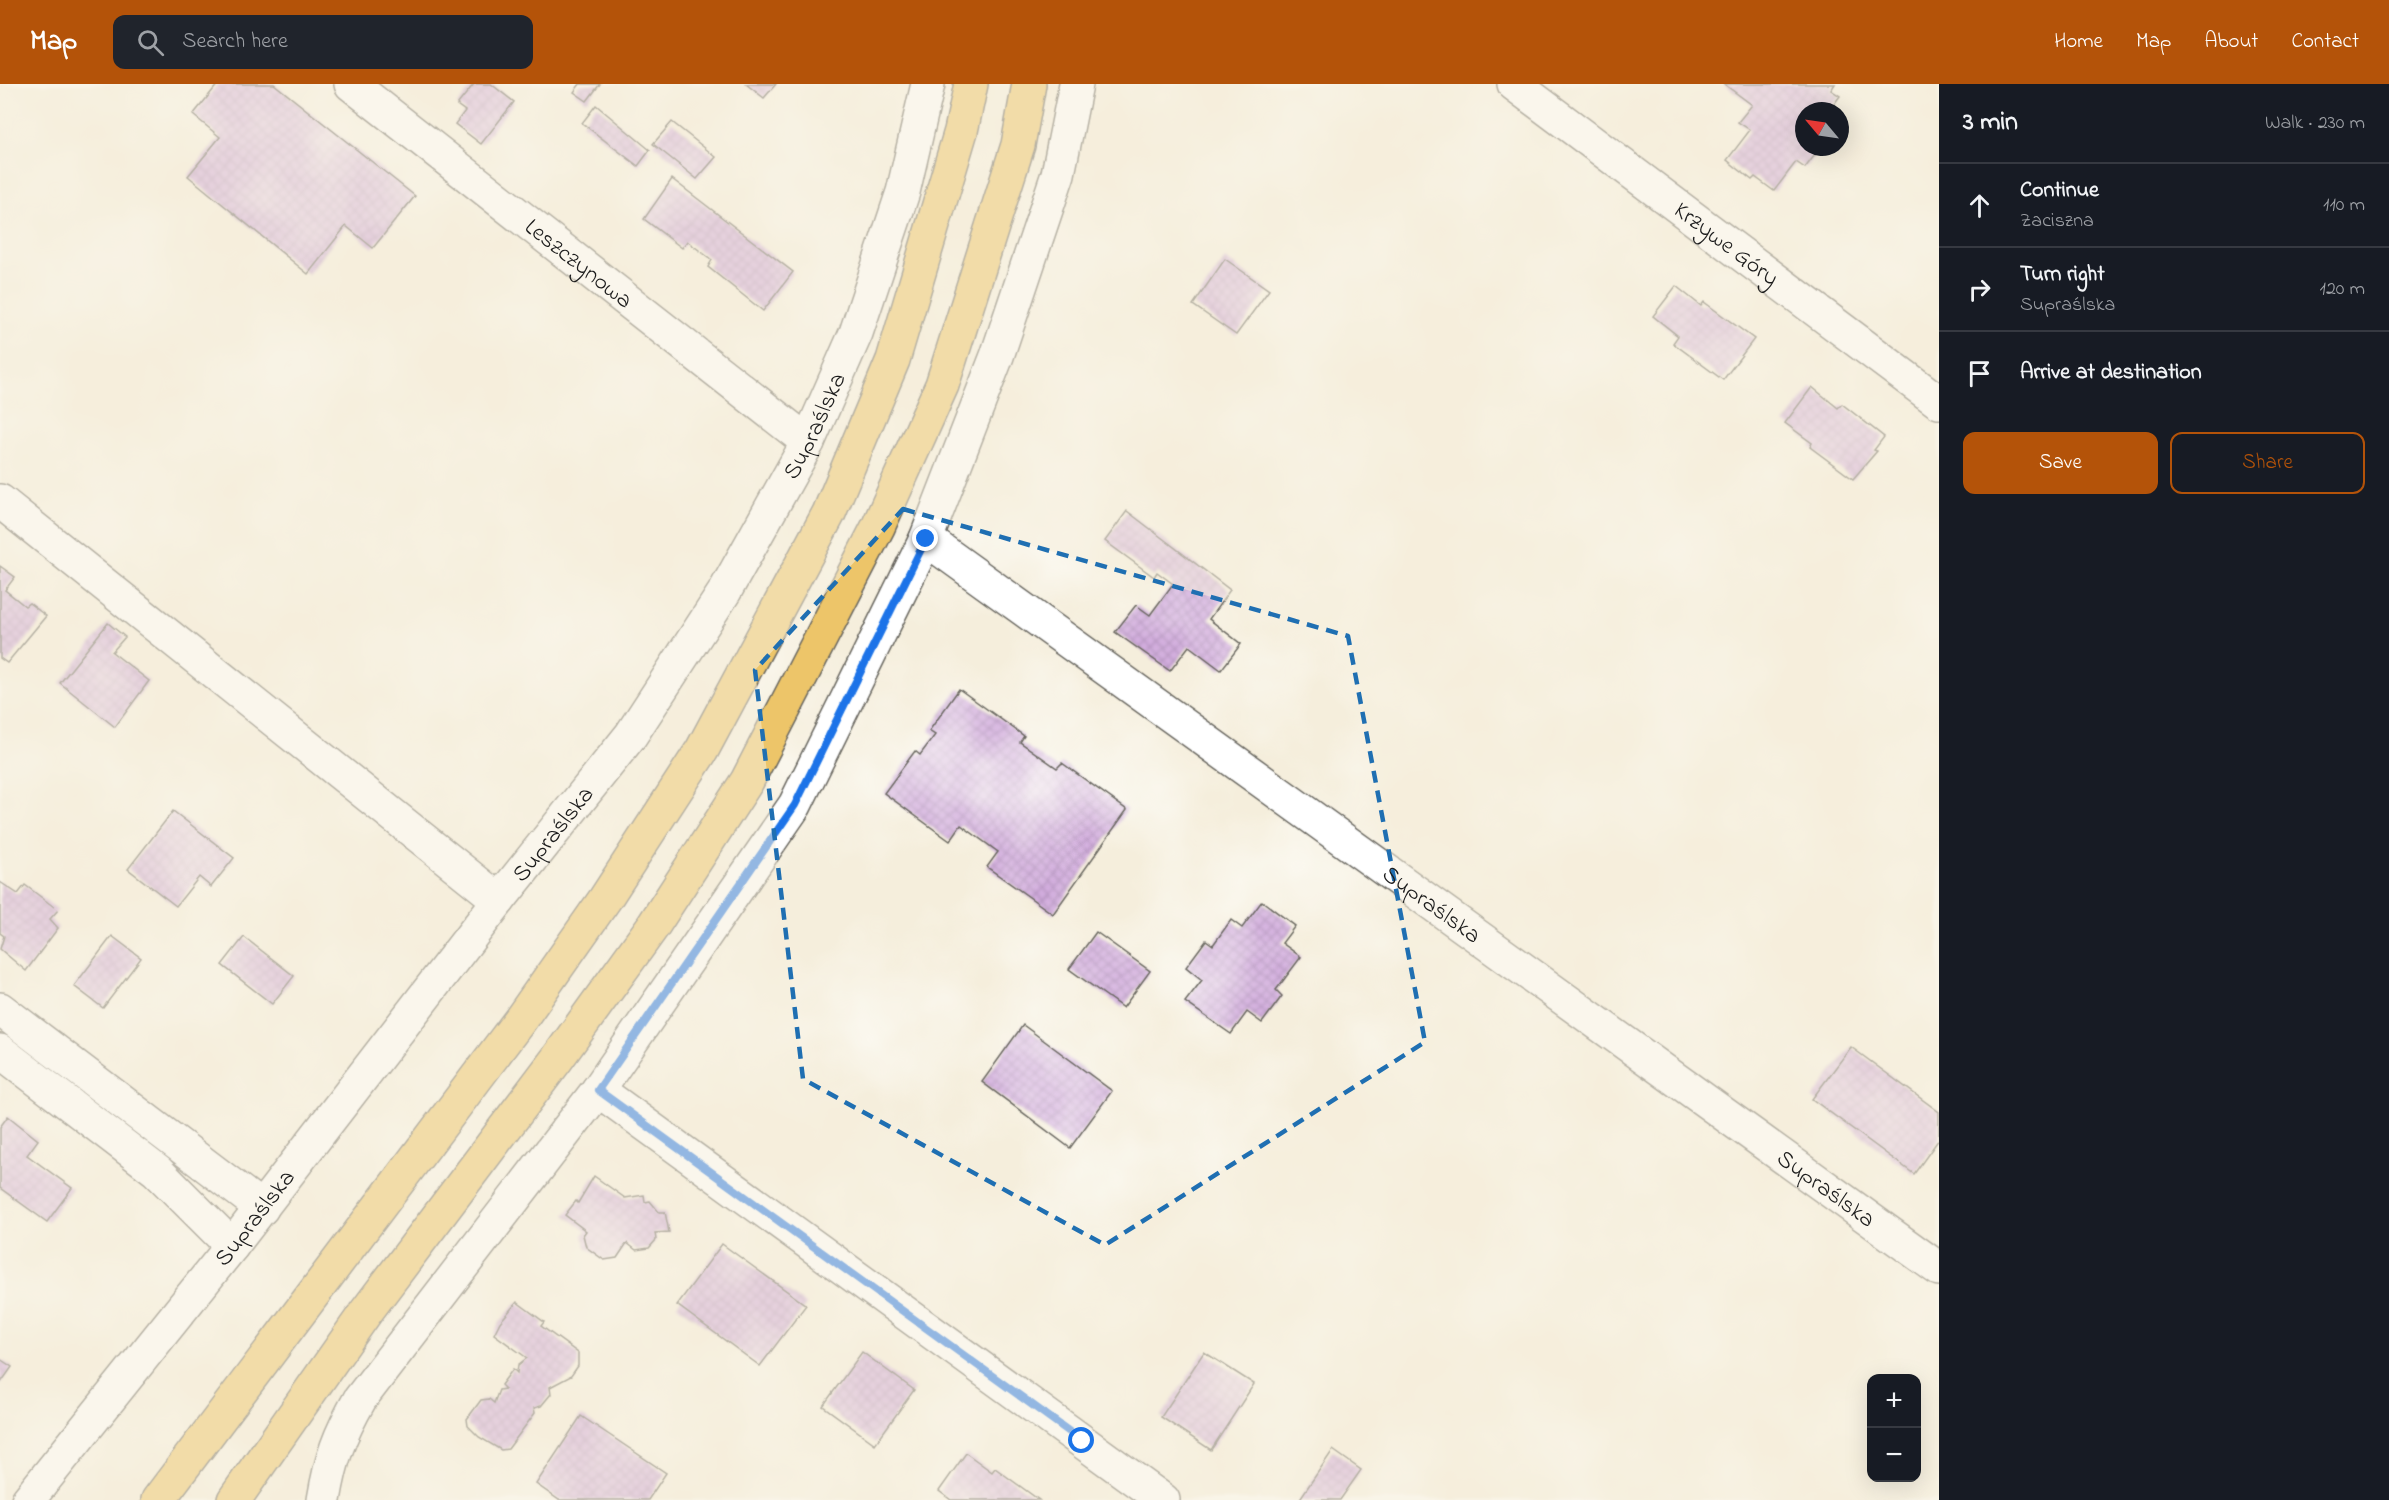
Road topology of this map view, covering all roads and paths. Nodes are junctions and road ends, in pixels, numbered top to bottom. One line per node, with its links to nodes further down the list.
1 (351, 84): 8 (street, Leszczynowa)
2 (928, 84): 8 (street, Supraślska)
3 (971, 84): 19 (main road)
4 (1029, 84): 20 (main road)
5 (1076, 84): 10 (street)
6 (1515, 84): 7 (street, Krzywe Góry)
7 (1939, 402)
8 (808, 442): 11 (street, Supraślska)
9 (0, 501): 11 (street)
10 (926, 539): 14 (street); 17 (street, Supraślska)
11 (499, 900): 15 (street, Supraślska)
12 (0, 1009): 15 (street)
13 (0, 1051): 16 (street)
14 (598, 1090): 21 (street); 22 (street)
15 (262, 1208): 16 (street, Supraślska)
16 (232, 1246): 18 (street, Supraślska)
17 (1939, 1269)
18 (28, 1500)
19 (158, 1500)
20 (234, 1500)
21 (324, 1500)
22 (1163, 1500)

